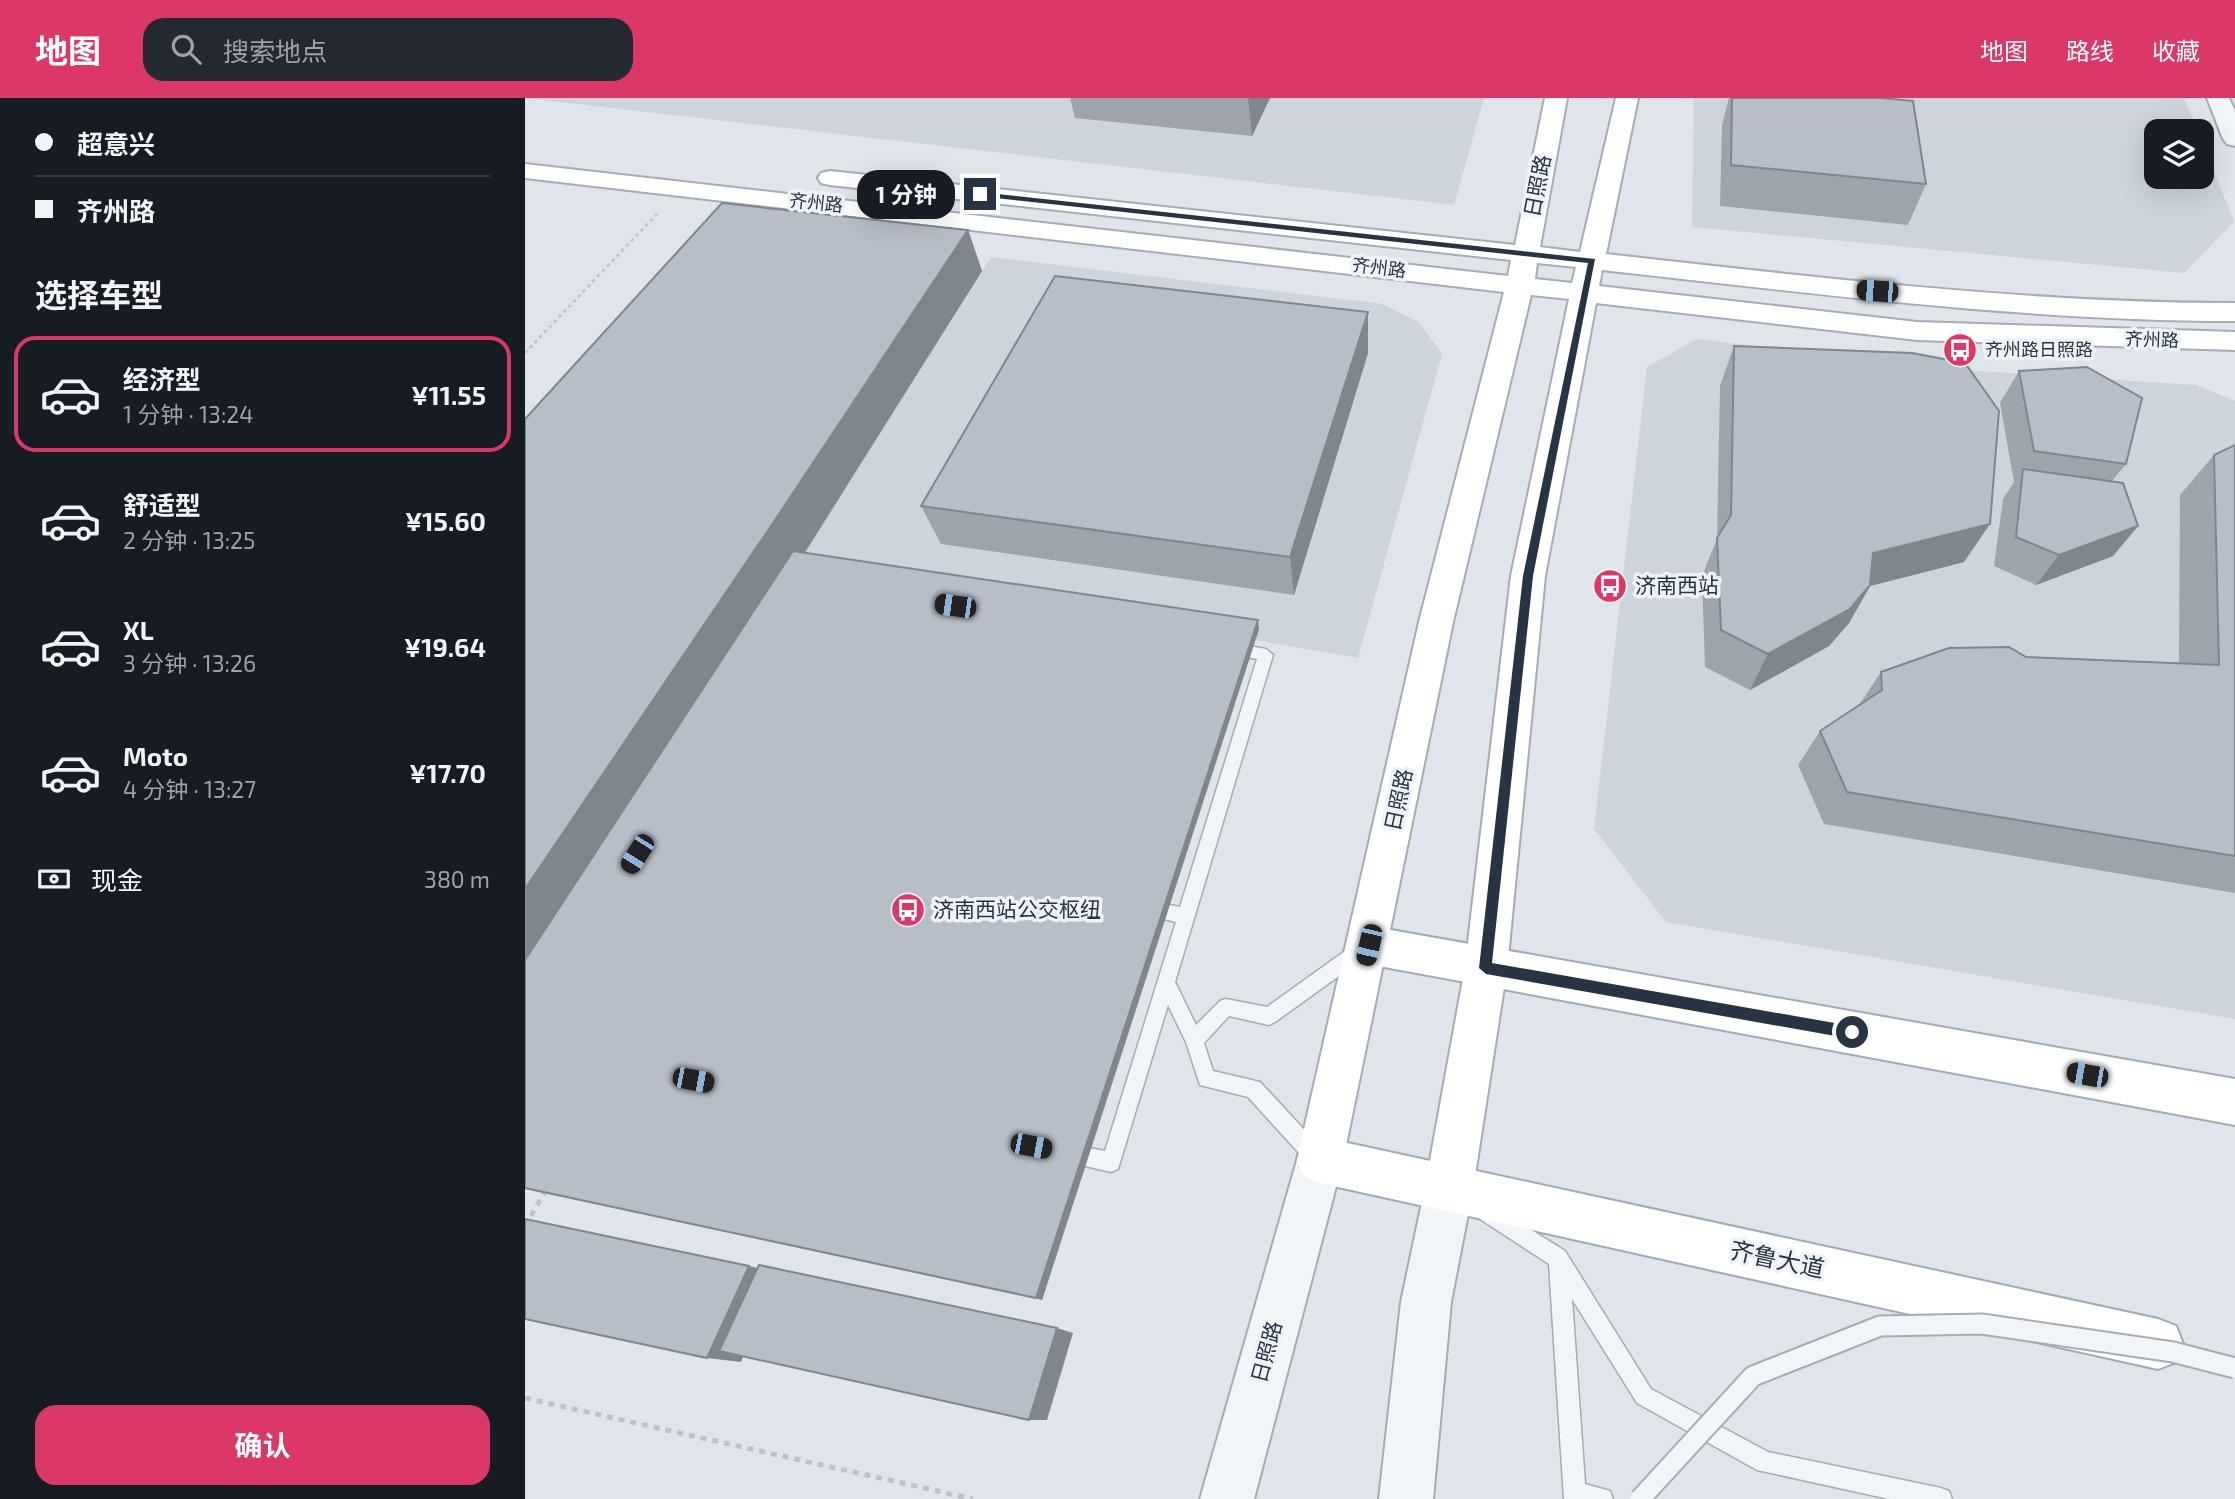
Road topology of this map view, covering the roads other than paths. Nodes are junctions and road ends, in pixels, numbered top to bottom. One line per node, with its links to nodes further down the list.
1 (1556, 98): 7 (main road, 日照路)
2 (1627, 98): 8 (main road)
3 (2218, 98): 4 (street)
4 (2235, 139)
5 (525, 171): 7 (main road, 齐州路)
6 (812, 176): 7 (main road, 齐州路)
7 (1523, 269): 8 (main road, 齐州路); 14 (main road, 日照路)
8 (1588, 276): 9 (main road, 齐州路); 10 (main road, 齐州路); 15 (main road)
9 (2235, 312)
10 (2235, 341)
11 (1214, 646): 13 (lane)
12 (1135, 907): 13 (lane)
13 (1186, 916): 16 (lane)
14 (1369, 945): 15 (main road); 17 (lane); 20 (main road, 日照路)
15 (1486, 968): 18 (main road); 21 (main road)
16 (1166, 983): 17 (lane); 19 (lane)
17 (1194, 1040): 20 (lane)
18 (2235, 1102)
19 (1044, 1149)
20 (1319, 1160): 21 (main road, 齐鲁大道); 26 (street, 日照路)
21 (1449, 1188): 22 (lane); 23 (main road, 齐鲁大道); 27 (street)
22 (1559, 1258): 25 (lane); 30 (lane)
23 (2235, 1360)
24 (2235, 1368): 29 (lane, bridge)
25 (1576, 1496): 28 (lane)
26 (1227, 1499)
27 (1406, 1499)
28 (1602, 1499)
29 (1640, 1499)
30 (1941, 1499)

